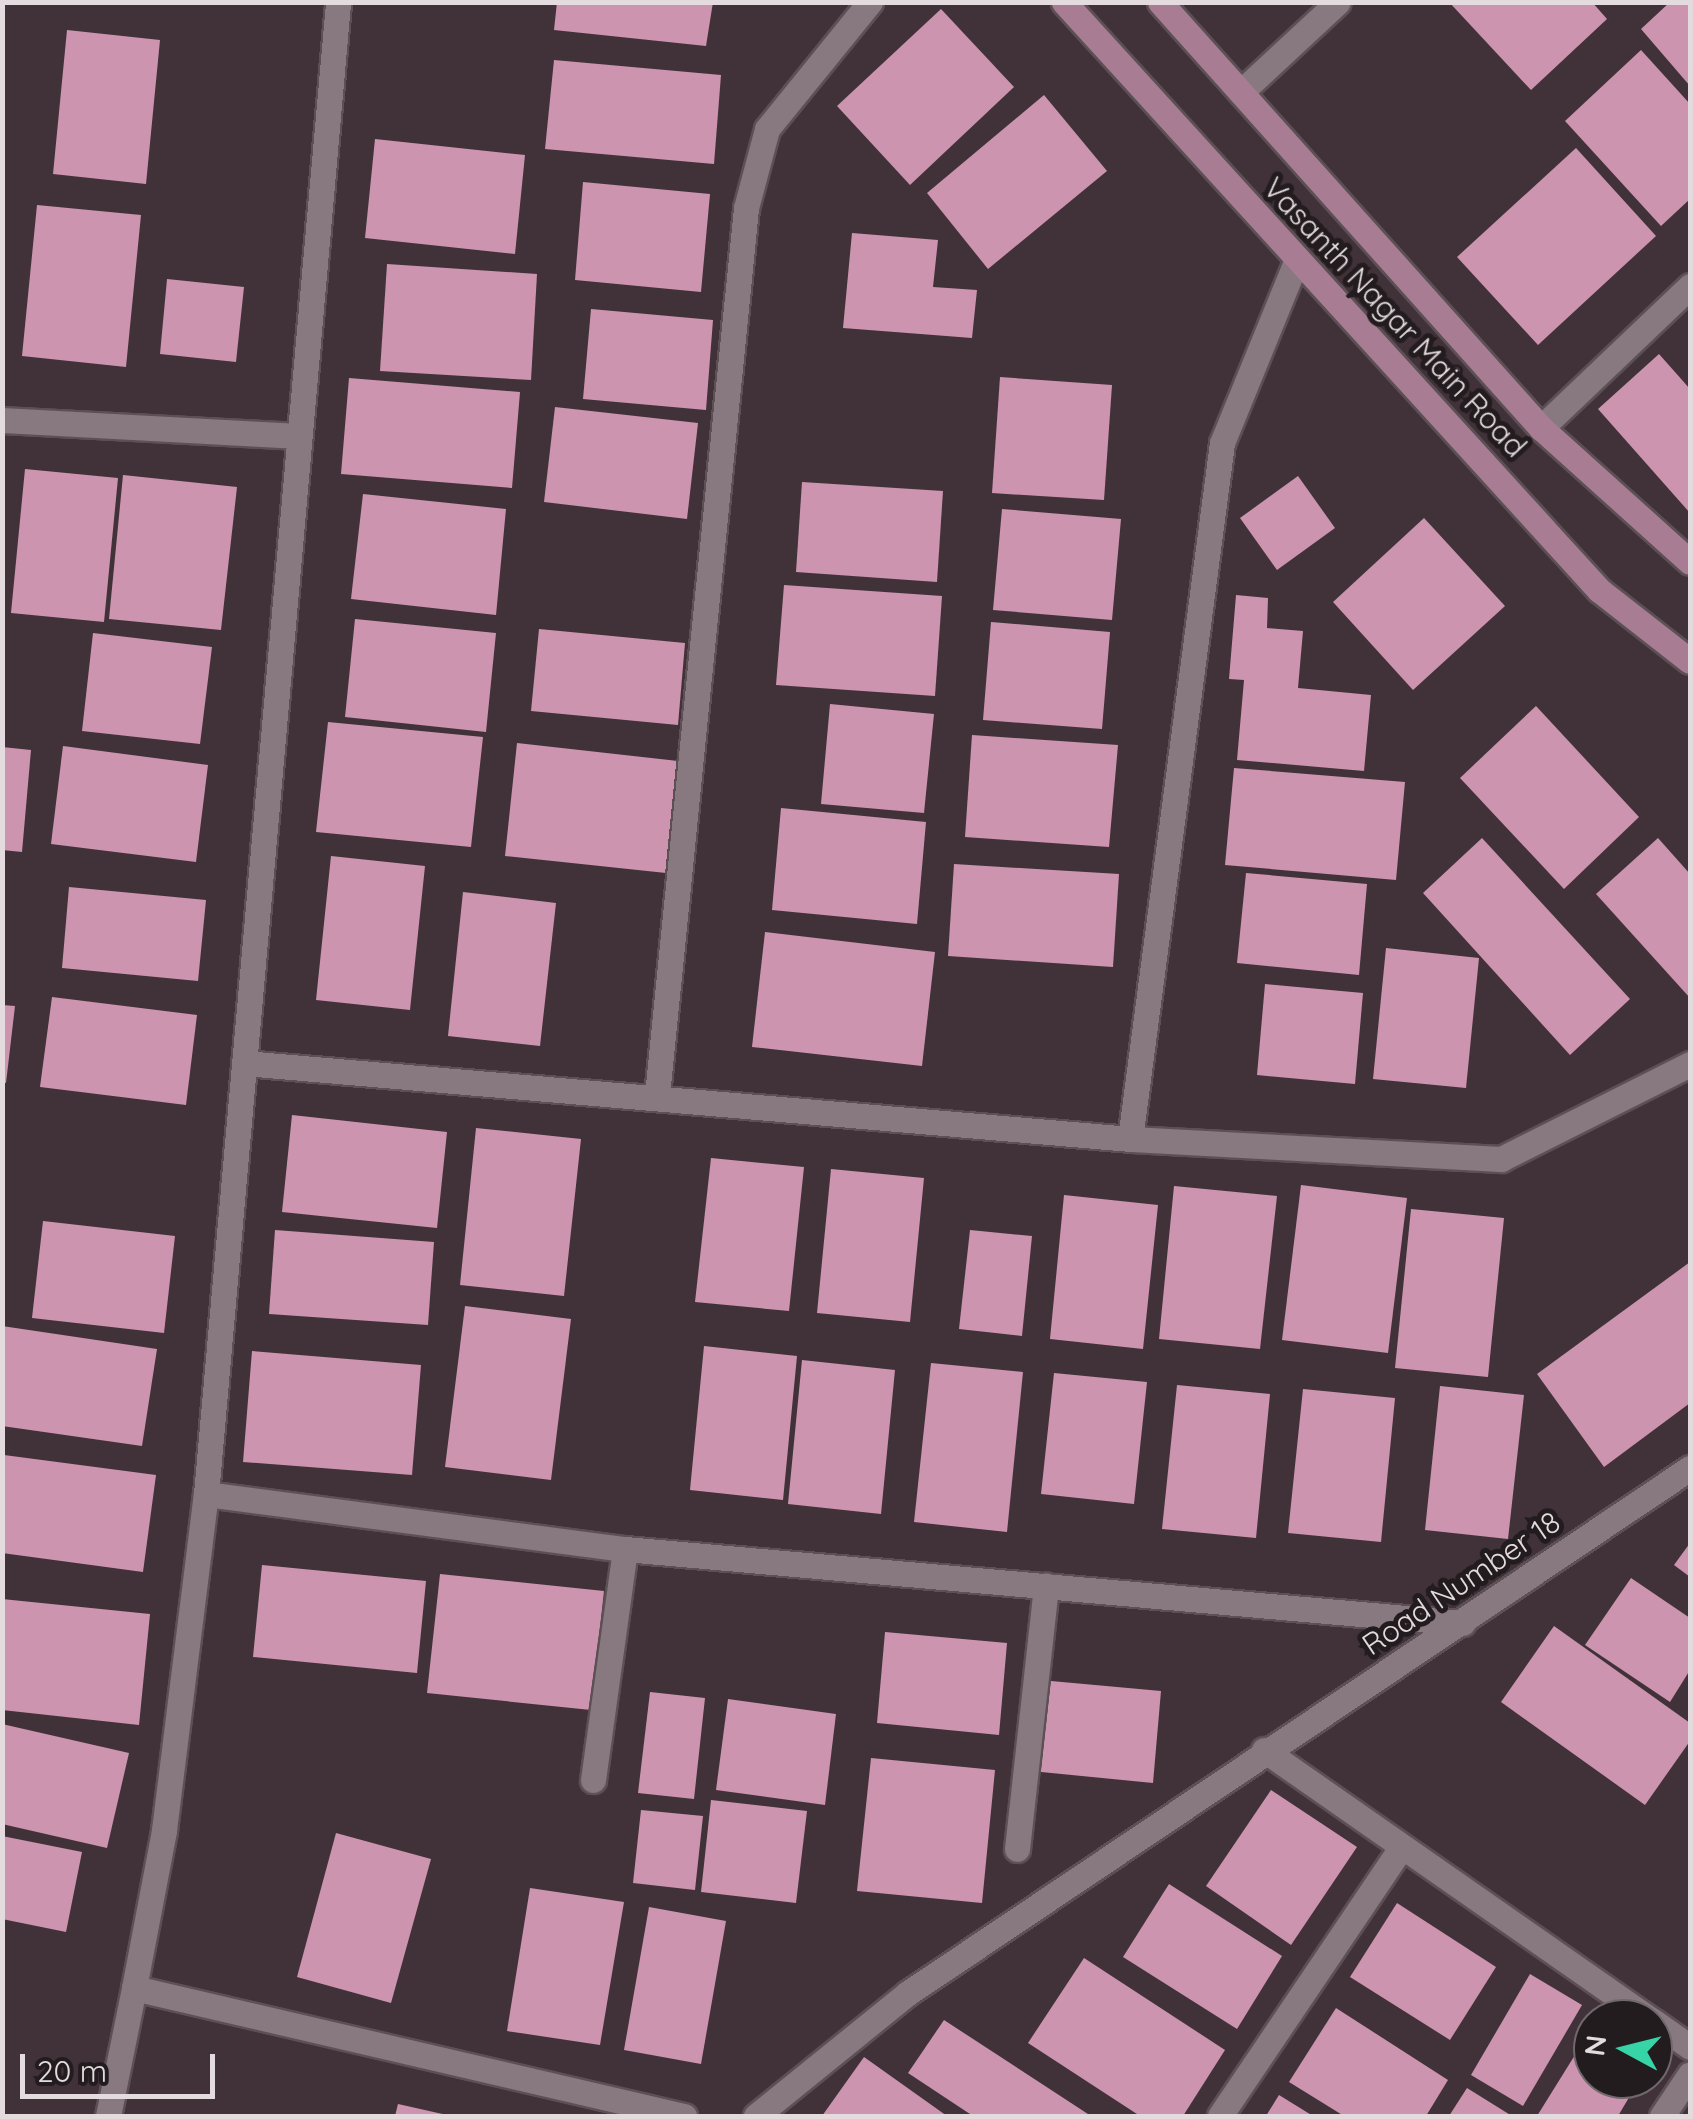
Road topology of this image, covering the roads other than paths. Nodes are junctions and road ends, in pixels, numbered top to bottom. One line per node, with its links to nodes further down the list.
1 (338, 2): 11 (street)
2 (870, 2): 16 (street)
3 (1064, 2): 7 (street, Vasanth Nagar Main Road)
4 (1160, 2): 6 (street, Vasanth Nagar Main Road)
5 (1338, 2): 6 (street)
6 (1241, 92): 10 (street, Vasanth Nagar Main Road)
7 (1296, 260): 13 (street, Vasanth Nagar Main Road); 17 (street)
8 (1690, 286): 10 (street)
9 (2, 420): 11 (street)
10 (1540, 428): 12 (street, Vasanth Nagar Main Road)
11 (296, 436): 14 (street)
12 (1690, 562)
13 (1690, 661)
14 (244, 1063): 16 (street); 19 (street)
15 (1690, 1064): 17 (street)
16 (657, 1095): 17 (street)
17 (1130, 1139)
18 (1690, 1468): 22 (street, Road Number 18)
19 (206, 1494): 20 (street); 27 (street)
20 (625, 1549): 21 (street); 24 (street)
21 (1046, 1586): 22 (street); 26 (street)
22 (1463, 1623): 23 (street, Road Number 18)
23 (1264, 1750): 25 (street); 32 (street, Road Number 18)
24 (594, 1780)
25 (1400, 1848): 28 (street); 33 (street)
26 (1017, 1850)
27 (134, 1988): 30 (street); 31 (street)
28 (1620, 1999)
29 (1690, 2074): 34 (street)
30 (108, 2116)
31 (684, 2116)
32 (756, 2116)
33 (1220, 2116)
34 (1662, 2116)

